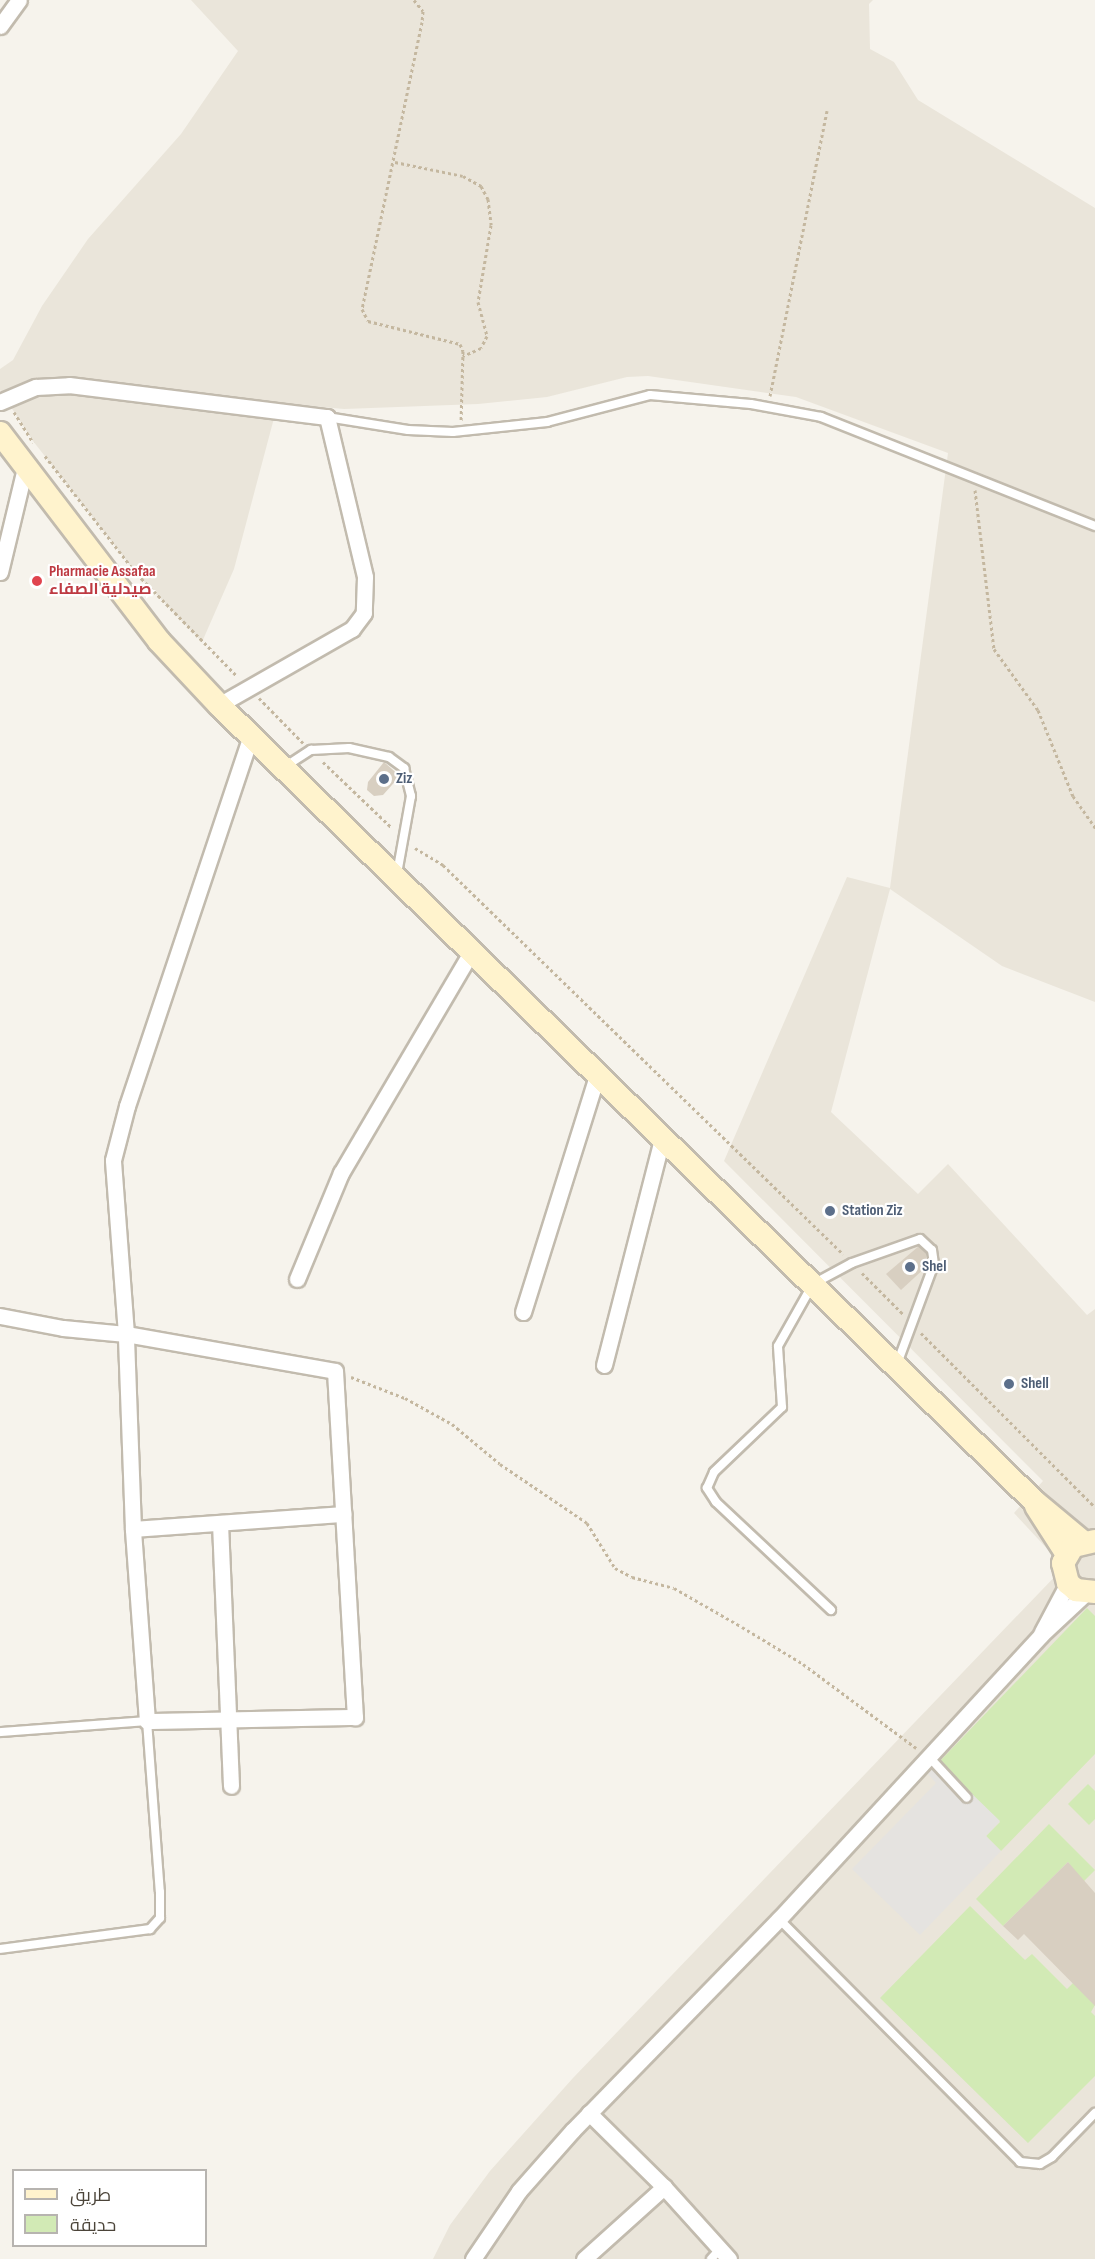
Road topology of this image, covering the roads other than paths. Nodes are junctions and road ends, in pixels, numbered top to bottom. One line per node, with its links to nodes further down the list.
1 (19, 0): 2 (street)
2 (0, 26)
3 (3, 400): 4 (street)
4 (327, 417): 7 (lane); 9 (street)
5 (0, 433): 6 (main road)
6 (25, 468): 8 (street); 9 (main road)
7 (1095, 526)
8 (0, 572)
9 (219, 705): 10 (main road)
10 (251, 736): 11 (main road); 20 (street)
11 (282, 768): 12 (main road); 12 (lane)
12 (397, 878): 13 (main road)
13 (471, 952): 14 (main road); 16 (street)
14 (597, 1076): 15 (main road); 18 (street)
15 (662, 1139): 17 (main road); 21 (street)
16 (297, 1279)
17 (813, 1284): 22 (main road); 22 (lane); 28 (lane)
18 (524, 1312)
19 (0, 1316): 20 (street)
20 (126, 1334): 23 (street); 25 (street)
21 (604, 1365)
22 (896, 1366): 26 (main road)
23 (343, 1514): 24 (street); 29 (street)
24 (220, 1523): 25 (street); 29 (street)
25 (133, 1529): 30 (street)
26 (1086, 1542): 27 (main road)
27 (1083, 1589): 32 (street)
28 (831, 1610)
29 (229, 1718): 30 (street); 33 (street)
30 (147, 1721): 31 (lane); 36 (lane)
31 (0, 1732)
32 (930, 1758): 34 (lane); 35 (street)
33 (231, 1786)
34 (967, 1798)
35 (779, 1919): 37 (street); 38 (lane)
36 (0, 1949)
37 (589, 2113): 39 (street); 41 (street)
38 (1095, 2113)
39 (664, 2187): 40 (street); 42 (street)
40 (719, 2256)
41 (473, 2259)
42 (584, 2259)

